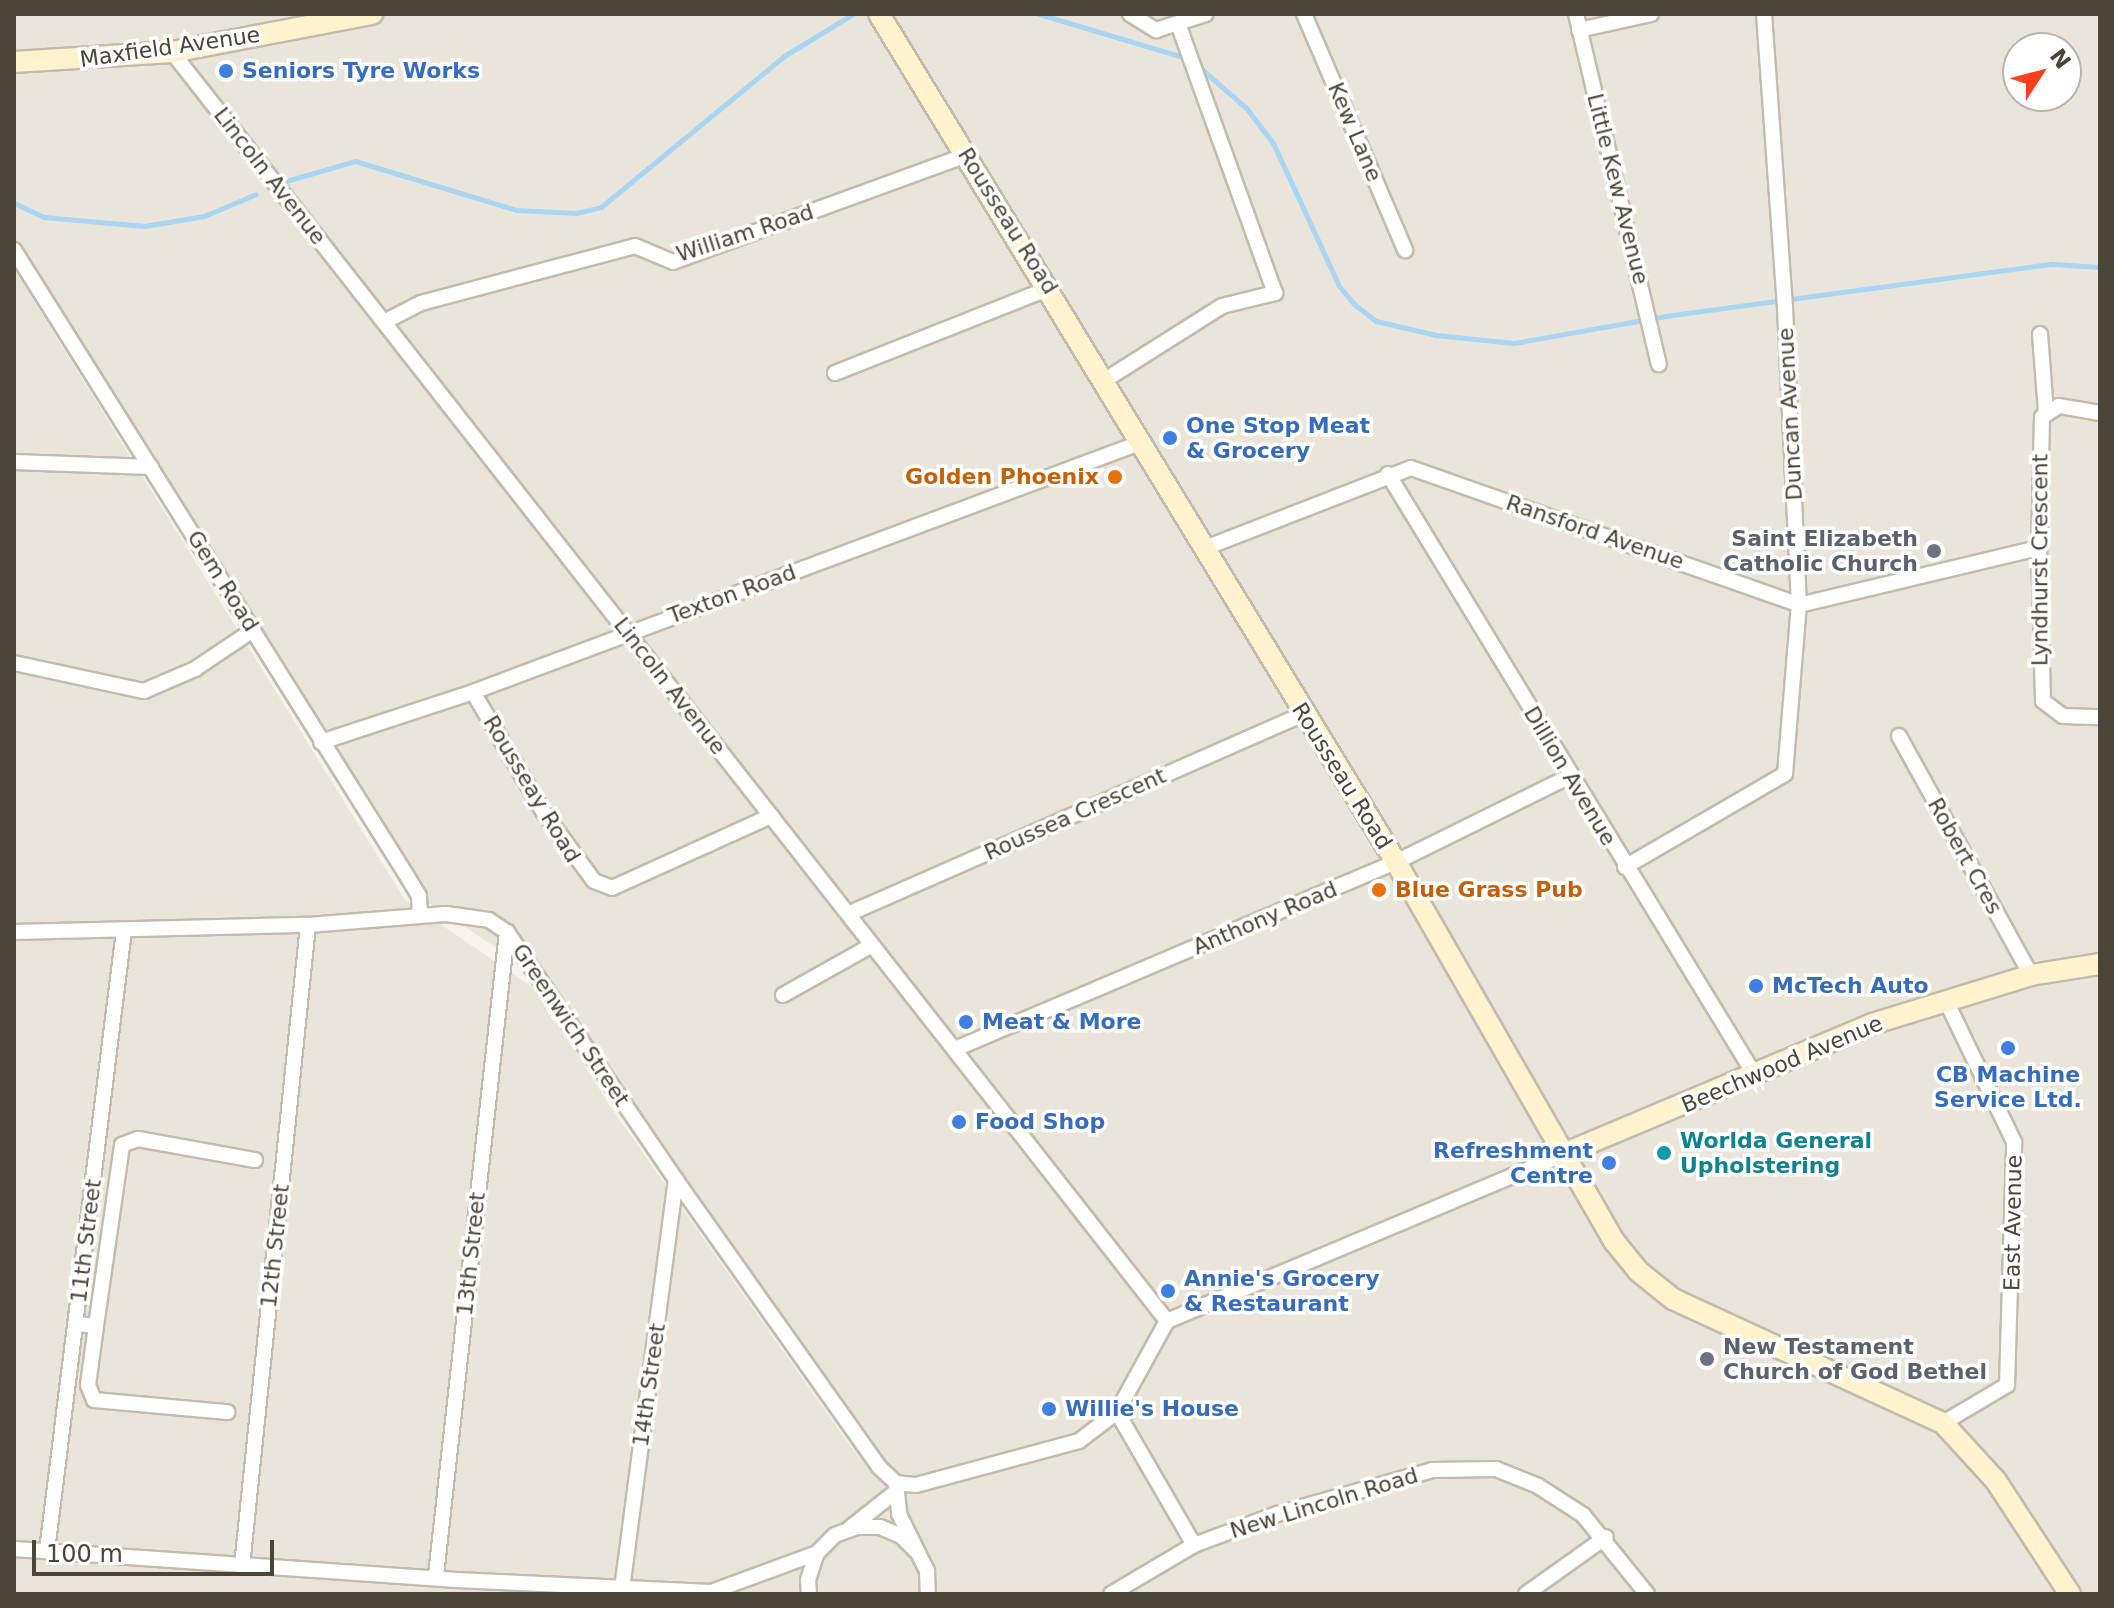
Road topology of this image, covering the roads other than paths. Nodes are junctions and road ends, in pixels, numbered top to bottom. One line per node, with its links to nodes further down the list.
1 (372, 14): 11 (street, Maxfield Avenue)
2 (879, 14): 13 (street, Rousseau Road)
3 (1130, 14): 9 (street)
4 (1206, 14): 9 (street)
5 (1304, 14): 15 (street, Kew Lane)
6 (1576, 14): 10 (street, Little Kew Avenue)
7 (1651, 14): 10 (street)
8 (1764, 14): 30 (street, Duncan Avenue)
9 (1179, 27): 21 (street)
10 (1579, 30): 19 (street, Little Kew Avenue)
11 (172, 52): 12 (street, Maxfield Avenue); 17 (street, Lincoln Avenue)
12 (14, 62)
13 (967, 155): 16 (street, Rousseau Road); 17 (street, William Road)
14 (14, 250): 26 (street, Gem Road)
15 (1405, 250)
16 (1050, 288): 20 (street); 21 (street, Rousseau Road)
17 (384, 322): 32 (street, Lincoln Avenue)
18 (2040, 334): 22 (street, Lyndhurst Crescent)
19 (1659, 364)
20 (835, 373)
21 (1105, 380): 24 (street, Rousseau Road)
22 (2046, 412): 23 (street); 29 (street, Lyndhurst Crescent)
23 (2100, 413)
24 (1142, 442): 28 (street, Rousseau Road); 32 (street, Texton Road)
25 (14, 462): 26 (street)
26 (151, 467): 31 (street, Gem Road)
27 (1388, 474): 28 (street, Ransford Avenue); 30 (street, Ransford Avenue); 39 (street, Dillion Avenue)
28 (1205, 548): 35 (street, Rousseau Road)
29 (2039, 548): 30 (street); 36 (street, Lyndhurst Crescent)
30 (1799, 605): 42 (street, Duncan Avenue)
31 (253, 630): 33 (street); 38 (street, Gem Road)
32 (628, 633): 34 (street, Texton Road); 40 (street, Lincoln Avenue)
33 (14, 663)
34 (473, 692): 38 (street, Texton Road); 40 (street, Rousseay Road)
35 (1303, 714): 41 (street, Rousseau Road); 43 (street, Roussea Crescent)
36 (2100, 717)
37 (1899, 736): 51 (street, Robert Cres)
38 (321, 742): 44 (street, Gem Road)
39 (1570, 776): 41 (street, Anthony Road); 42 (street, Dillion Avenue)
40 (771, 816): 43 (street, Lincoln Avenue)
41 (1396, 862): 54 (street, Anthony Road); 56 (street, Rousseau Road)
42 (1625, 867): 55 (street, Dillion Avenue)
43 (848, 914): 49 (street, Lincoln Avenue)
44 (420, 915): 45 (street, Greenwich Street); 48 (street, Greenwich Street)
45 (308, 925): 46 (street, Greenwich Street); 73 (street, 12th Street)
46 (124, 930): 47 (street, Greenwich Street); 60 (street, 11th Street)
47 (14, 932)
48 (507, 932): 58 (street, Greenwich Street); 75 (street, 13th Street)
49 (872, 945): 52 (street); 54 (street, Lincoln Avenue)
50 (2100, 964): 51 (street, Beechwood Avenue)
51 (2031, 975): 53 (street, Beechwood Avenue)
52 (783, 995)
53 (1946, 1001): 55 (street, Beechwood Avenue); 64 (street, East Avenue)
54 (955, 1049): 59 (street, Lincoln Avenue)
55 (1756, 1077): 56 (street, Beechwood Avenue)
56 (1561, 1155): 59 (street); 64 (street, Rousseau Road)
57 (255, 1160): 61 (street)
58 (676, 1180): 65 (street, Greenwich Street); 77 (street, 14th Street)
59 (1167, 1321): 63 (street)
60 (75, 1324): 61 (street); 70 (street, 11th Street)
61 (96, 1326): 62 (street)
62 (227, 1412)
63 (1117, 1412): 65 (street); 68 (street)
64 (1943, 1423): 85 (street, Rousseau Road)
65 (895, 1488): 66 (street); 71 (street)
66 (835, 1535): 71 (street); 72 (street)
67 (1606, 1537): 68 (street, New Lincoln Road); 83 (street); 84 (street, New Lincoln Road)
68 (1194, 1545): 82 (street, New Lincoln Road)
69 (14, 1549): 70 (street)
70 (47, 1551): 73 (street)
71 (917, 1552): 74 (street)
72 (817, 1553): 78 (street); 79 (street)
73 (242, 1566): 75 (street)
74 (927, 1571): 80 (street); 81 (street)
75 (436, 1575): 76 (street)
76 (457, 1587): 77 (street)
77 (622, 1589): 78 (street)
78 (718, 1593)
79 (809, 1594)
80 (928, 1594)
81 (937, 1594)
82 (1111, 1594)
83 (1526, 1594)
84 (1647, 1594)
85 (2070, 1594)

